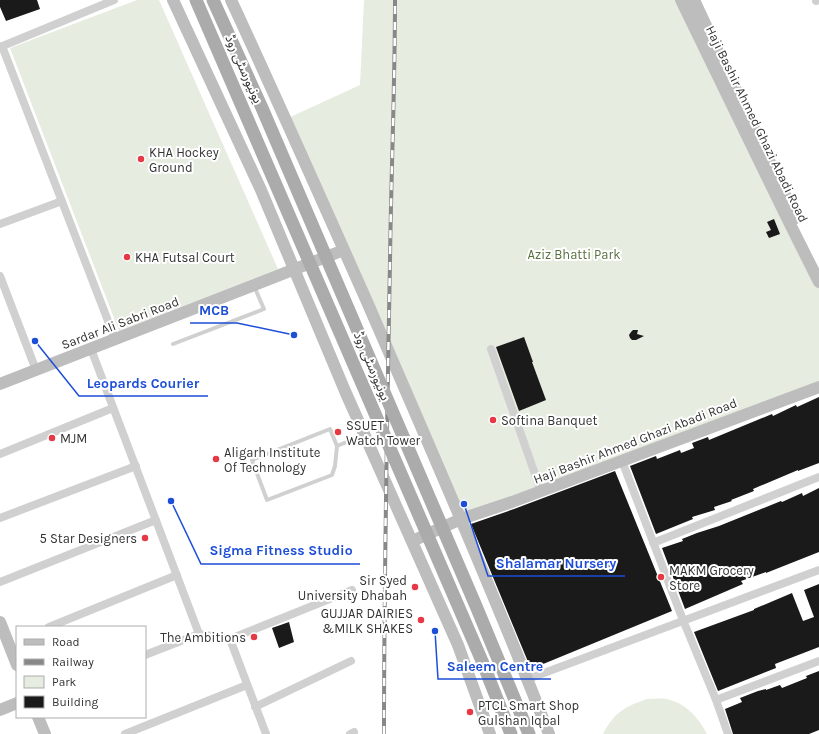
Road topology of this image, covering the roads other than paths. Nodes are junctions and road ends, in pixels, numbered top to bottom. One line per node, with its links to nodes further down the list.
1 (114, 0): 8 (street)
2 (173, 0): 13 (street)
3 (196, 0): 62 (main road, یونیورسٹی روڈ, bridge)
4 (213, 0): 63 (main road, یونیورسٹی روڈ, bridge)
5 (231, 0): 11 (street)
6 (681, 0): 15 (street, Haji Bashir Ahmed Ghazi Abadi Road)
7 (694, 0): 12 (street, Haji Bashir Ahmed Ghazi Abadi Road)
8 (1, 46): 9 (street)
9 (62, 201): 10 (street); 17 (street)
10 (0, 224)
11 (344, 250): 13 (street, Sardar Ali Sabri Road); 33 (street)
12 (819, 265)
13 (295, 270): 16 (street, Sardar Ali Sabri Road); 25 (street)
14 (0, 276): 21 (street)
15 (819, 282)
16 (253, 286): 17 (street, Sardar Ali Sabri Road); 18 (lane)
17 (115, 339): 19 (street, Sardar Ali Sabri Road)
18 (173, 344)
19 (91, 349): 21 (street, Sardar Ali Sabri Road); 24 (street)
20 (491, 349): 31 (street)
21 (36, 370): 22 (street, Sardar Ali Sabri Road)
22 (0, 384)
23 (819, 387): 28 (street, Haji Bashir Ahmed Ghazi Abadi Road)
24 (113, 408): 27 (street); 29 (street)
25 (365, 434): 26 (lane); 35 (street)
26 (337, 446): 26 (lane)
27 (0, 454)
28 (622, 462): 31 (street, Haji Bashir Ahmed Ghazi Abadi Road); 36 (street)
29 (136, 466): 32 (street); 34 (street)
30 (819, 477): 36 (street)
31 (541, 491): 33 (street, Haji Bashir Ahmed Ghazi Abadi Road)
32 (0, 518)
33 (461, 519): 35 (street, Haji Bashir Ahmed Ghazi Abadi Road); 51 (street)
34 (156, 520): 38 (street); 39 (street)
35 (413, 541): 61 (street)
36 (653, 542): 41 (street)
37 (819, 570): 41 (street)
38 (177, 575): 43 (street); 44 (street)
39 (0, 582)
40 (352, 590): 45 (street)
41 (683, 620): 51 (street); 53 (street)
42 (0, 622): 46 (street)
43 (51, 626)
44 (199, 634): 45 (street); 47 (street)
45 (230, 639): 52 (street)
46 (13, 642): 48 (street)
47 (146, 655)
48 (16, 659)
49 (351, 661): 55 (street)
50 (819, 661): 53 (street)
51 (528, 679): 64 (street)
52 (247, 685): 55 (street); 59 (street)
53 (716, 700): 65 (street)
54 (16, 703): 56 (street)
55 (255, 706): 60 (street)
56 (0, 710)
57 (38, 718): 58 (street)
58 (45, 734)
59 (125, 734)
60 (266, 734)
61 (490, 734)
62 (511, 734)
63 (529, 734)
64 (549, 734)
65 (728, 734)

